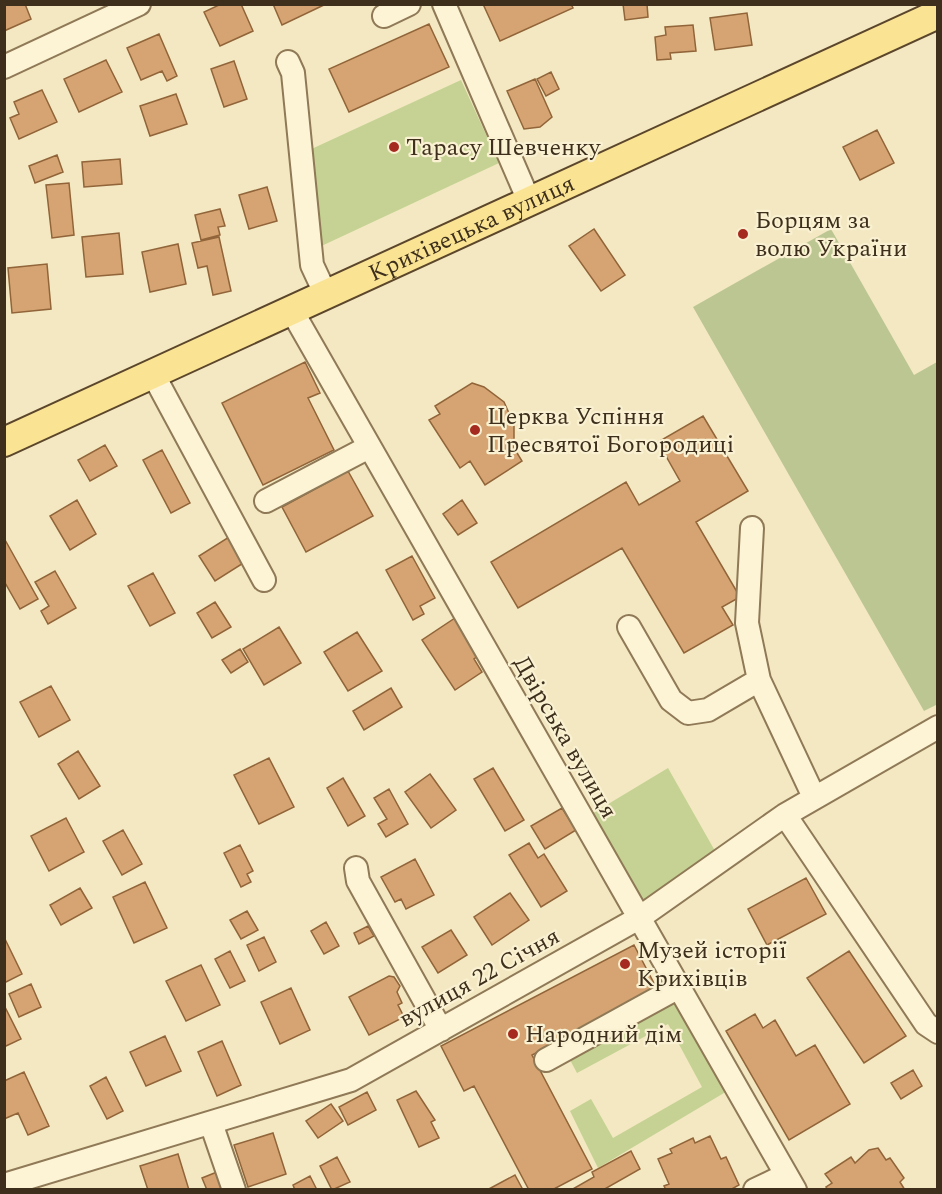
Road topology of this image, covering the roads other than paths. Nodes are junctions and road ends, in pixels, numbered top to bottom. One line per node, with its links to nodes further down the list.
1 (139, 4): 7 (street)
2 (409, 4): 5 (street)
3 (444, 4): 8 (street)
4 (938, 14): 8 (main road, Крихівецька вулиця)
5 (384, 16)
6 (288, 62): 9 (street)
7 (4, 68)
8 (529, 201): 9 (main road, Крихівецька вулиця)
9 (326, 295): 10 (main road, Крихівецька вулиця)
10 (292, 311): 11 (main road, Крихівецька вулиця); 13 (street, Двірська вулиця)
11 (153, 374): 12 (main road, Крихівецька вулиця); 16 (street)
12 (4, 442)
13 (369, 447): 14 (street); 23 (street, Двірська вулиця)
14 (266, 501)
15 (752, 528): 18 (street)
16 (264, 580)
17 (629, 627): 18 (street)
18 (759, 680): 20 (street)
19 (934, 736): 20 (street, вулиця 22 Січня)
20 (814, 797): 21 (street, вулиця 22 Січня)
21 (784, 815): 23 (street, вулиця 22 Січня); 26 (street)
22 (356, 868): 25 (street)
23 (639, 918): 24 (street, Двірська вулиця); 25 (street, вулиця 22 Січня)
24 (677, 988): 27 (street); 29 (street, Двірська вулиця)
25 (441, 1030): 28 (street, вулиця 22 Січня)
26 (938, 1032)
27 (546, 1060)
28 (211, 1123): 30 (street, вулиця 22 Січня); 31 (street)
29 (790, 1182): 32 (street)
30 (4, 1185)
31 (234, 1190)
32 (755, 1190)

